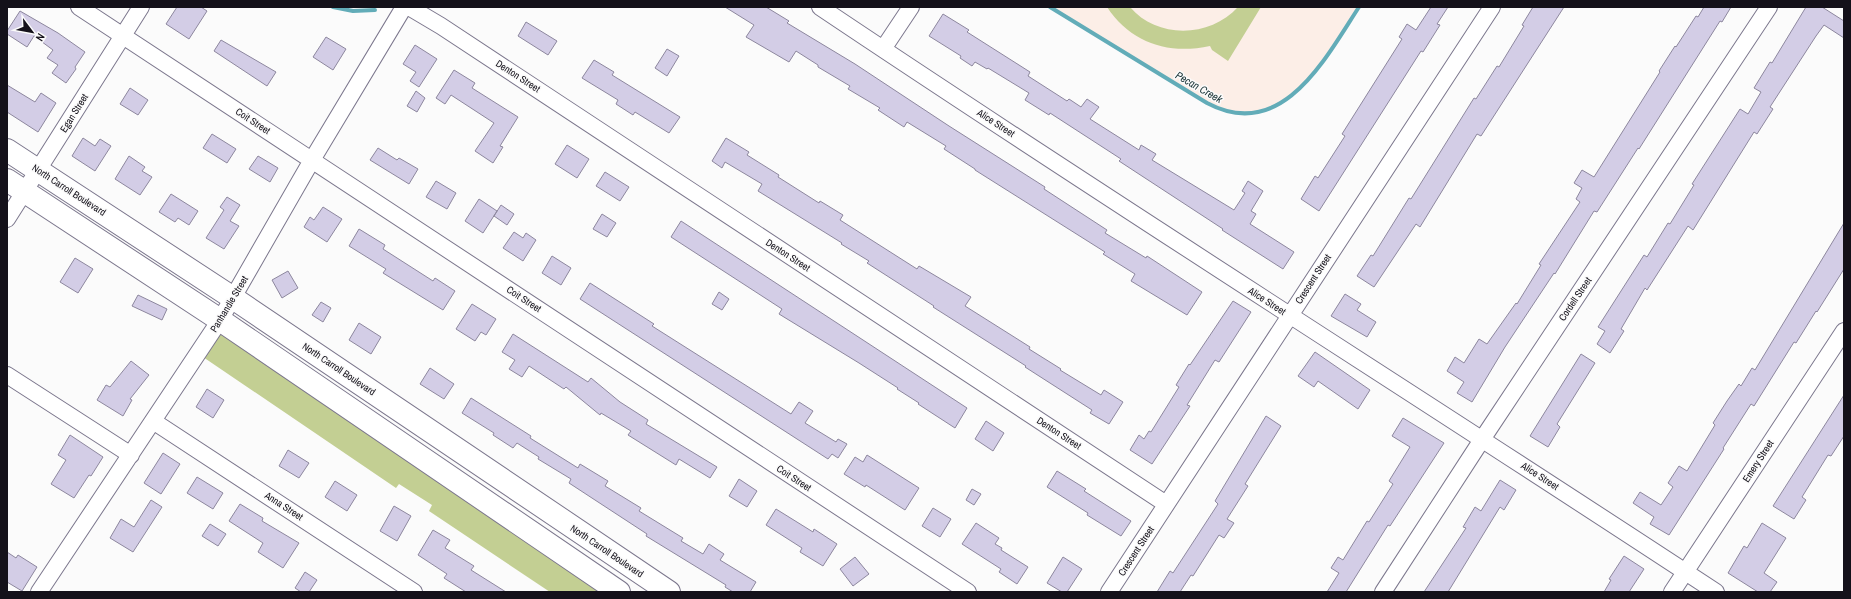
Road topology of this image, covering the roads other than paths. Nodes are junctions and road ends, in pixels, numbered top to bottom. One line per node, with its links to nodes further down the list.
1 (80, 7): 9 (street, Coit Street)
2 (141, 7): 9 (street, Egan Street)
3 (404, 7): 12 (street, Panhandle Street)
4 (409, 7): 24 (street, Denton Street)
5 (820, 7): 10 (street, Alice Street)
6 (911, 7): 10 (street)
7 (1492, 7): 17 (street, Crescent Street)
8 (1769, 7): 22 (street, Cordell Street)
9 (123, 36): 12 (street, Coit Street); 13 (street, Egan Street)
10 (883, 49): 17 (street, Alice Street)
11 (7, 150): 13 (main road, North Carroll Boulevard)
12 (312, 160): 16 (street, Panhandle Street); 30 (street, Coit Street)
13 (39, 170): 14 (street, Egan Street); 16 (main road, North Carroll Boulevard)
14 (16, 186): 15 (street, Egan Street); 18 (main road)
15 (7, 219)
16 (233, 298): 18 (street, Panhandle Street); 29 (main road, North Carroll Boulevard)
17 (1290, 315): 22 (street, Alice Street); 24 (street, Crescent Street)
18 (220, 320): 21 (street, Panhandle Street); 28 (main road)
19 (1844, 331): 25 (street, Emery Street)
20 (7, 374): 23 (street)
21 (153, 421): 23 (street, Panhandle Street); 27 (street, Anna Street)
22 (1483, 438): 25 (street, Alice Street); 32 (street, Cordell Street)
23 (131, 454): 26 (street, Panhandle Street)
24 (1166, 504): 31 (street, Crescent Street)
25 (1685, 572): 33 (street, Emery Street); 34 (street, Alice Street)
26 (39, 592)
27 (414, 592)
28 (619, 592)
29 (669, 592)
30 (968, 592)
31 (1109, 592)
32 (1383, 592)
33 (1672, 592)
34 (1716, 592)

